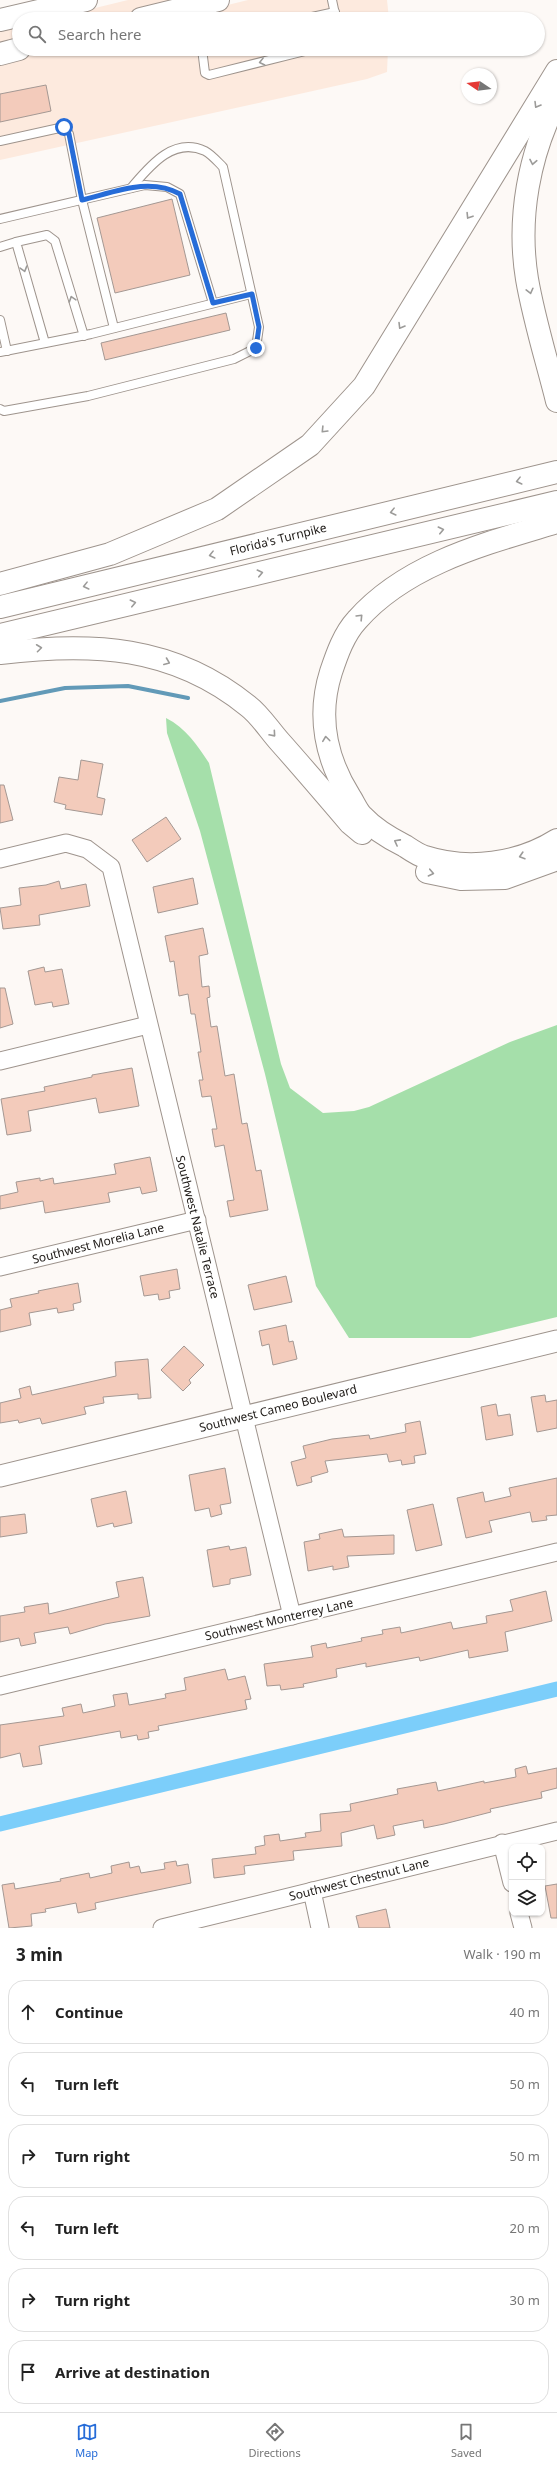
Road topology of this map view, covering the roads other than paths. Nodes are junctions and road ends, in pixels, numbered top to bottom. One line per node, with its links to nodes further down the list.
1 (86, 0): 4 (main road)
2 (218, 0): 5 (main road)
3 (332, 0): 6 (lane)
4 (34, 12)
5 (169, 12)
6 (334, 12)
7 (12, 17): 8 (main road)
8 (0, 20)
9 (12, 51): 10 (main road)
10 (0, 54)
11 (203, 56): 12 (lane, one-way to 11)
12 (285, 56)
13 (557, 72): 35 (main road, one-way to 35)
14 (557, 100): 30 (main road, one-way to 30)
15 (557, 134): 27 (main road)
16 (0, 140): 18 (lane)
17 (131, 188): 18 (lane); 22 (lane); 23 (lane)
18 (82, 200): 19 (lane); 25 (lane)
19 (0, 219)
20 (16, 242): 21 (lane); 26 (lane, one-way to 20); 28 (lane, one-way to 28)
21 (0, 247)
22 (252, 294): 23 (lane); 31 (lane)
23 (213, 303): 25 (lane)
24 (0, 320): 29 (lane)
25 (114, 328): 26 (lane)
26 (84, 336): 28 (lane)
27 (557, 339)
28 (45, 343): 29 (lane)
29 (4, 351)
30 (557, 401)
31 (0, 409)
32 (557, 472): 36 (main road, Florida's Turnpike, one-way to 36)
33 (557, 502): 37 (main road, one-way to 33)
34 (557, 522): 39 (main road, one-way to 34)
35 (0, 584)
36 (0, 607)
37 (0, 635)
38 (0, 653): 41 (main road, one-way to 41)
39 (557, 840)
40 (0, 858): 42 (street, Southwest Natalie Terrace)
41 (557, 858)
42 (148, 1025): 43 (street); 44 (street, Southwest Natalie Terrace)
43 (0, 1061)
44 (197, 1220): 45 (street, Southwest Morelia Lane); 47 (street, Southwest Natalie Terrace)
45 (0, 1267)
46 (557, 1341): 47 (street, Southwest Cameo Boulevard)
47 (245, 1417): 48 (street, Southwest Cameo Boulevard); 50 (street, Southwest Natalie Terrace)
48 (0, 1476)
49 (557, 1552): 50 (street, Southwest Monterrey Lane)
50 (292, 1616): 51 (street, Southwest Monterrey Lane)
51 (0, 1686)
52 (557, 1831): 53 (street, Southwest Chestnut Lane)
53 (502, 1843): 54 (street); 55 (street, Southwest Chestnut Lane)
54 (511, 1880)
55 (312, 1892): 57 (street, Southwest Chestnut Lane); 58 (street)
56 (520, 1916): 59 (street)
57 (162, 1928)
58 (320, 1928)
59 (523, 1928)

